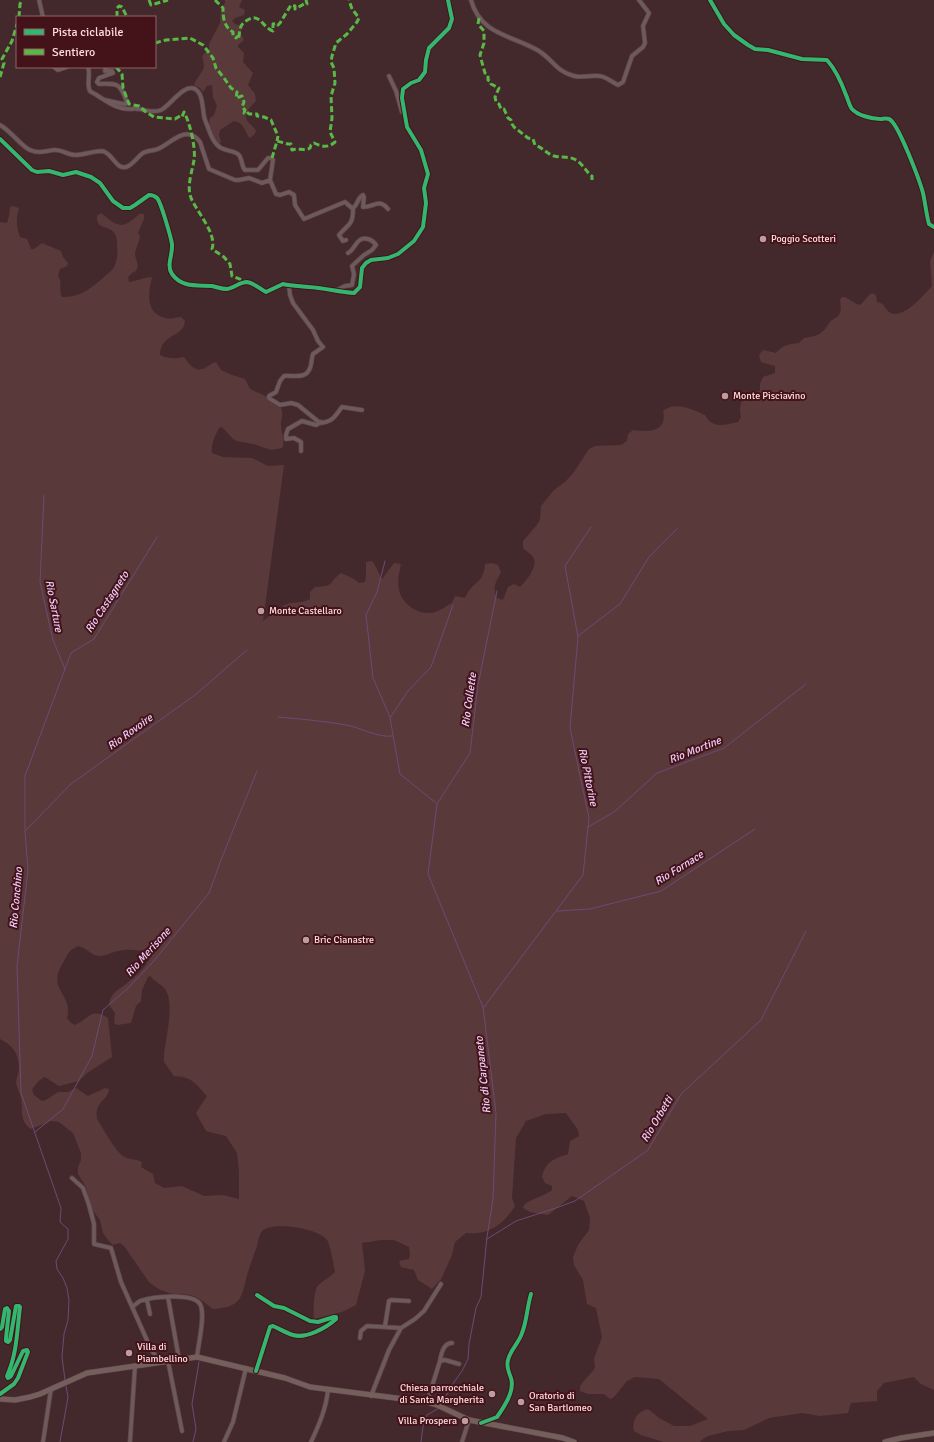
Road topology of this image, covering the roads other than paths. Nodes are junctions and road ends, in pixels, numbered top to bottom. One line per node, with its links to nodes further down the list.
1 (39, 0): 6 (street)
2 (448, 0): 11 (street)
3 (470, 0): 4 (street)
4 (640, 0)
5 (710, 0): 17 (street)
6 (43, 16)
7 (88, 68): 10 (street)
8 (106, 68): 10 (street)
9 (389, 76): 11 (street)
10 (104, 100): 14 (street)
11 (404, 115): 21 (street)
12 (0, 125): 14 (street)
13 (0, 139): 20 (street)
14 (270, 180): 15 (street)
15 (353, 208): 16 (street); 18 (street)
16 (388, 209)
17 (934, 227)
18 (346, 240)
19 (348, 253): 21 (street)
20 (289, 286): 21 (street); 23 (street)
21 (336, 291)
22 (362, 410): 23 (street)
23 (321, 422): 24 (street)
24 (301, 451)
25 (72, 1178): 32 (street)
26 (441, 1284): 35 (street)
27 (531, 1294): 55 (street)
28 (257, 1295): 47 (street)
29 (168, 1297): 30 (street); 39 (street); 40 (street)
30 (147, 1300): 32 (street); 33 (street)
31 (409, 1300): 34 (street)
32 (132, 1307): 43 (street)
33 (150, 1314)
34 (385, 1326): 35 (street); 37 (street)
35 (401, 1328): 51 (street)
36 (0, 1329): 50 (street)
37 (360, 1338)
38 (452, 1343): 42 (street)
39 (196, 1357): 40 (main road); 46 (main road)
40 (179, 1359): 41 (main road)
41 (168, 1361): 43 (main road); 56 (street)
42 (440, 1361): 44 (street); 53 (street)
43 (159, 1362): 45 (main road)
44 (459, 1364)
45 (135, 1366): 48 (main road); 59 (street)
46 (246, 1368): 47 (main road); 60 (street)
47 (256, 1371): 49 (main road)
48 (51, 1388): 52 (main road); 58 (street)
49 (328, 1390): 51 (main road); 61 (street)
50 (0, 1394)
51 (371, 1396): 53 (main road)
52 (0, 1399)
53 (427, 1402): 54 (main road)
54 (469, 1420): 55 (main road); 62 (street)
55 (481, 1423): 63 (main road)
56 (182, 1431)
57 (934, 1433): 64 (main road)
58 (43, 1442)
59 (130, 1442)
60 (224, 1442)
61 (311, 1442)
62 (462, 1442)
63 (574, 1442)
64 (885, 1442)

